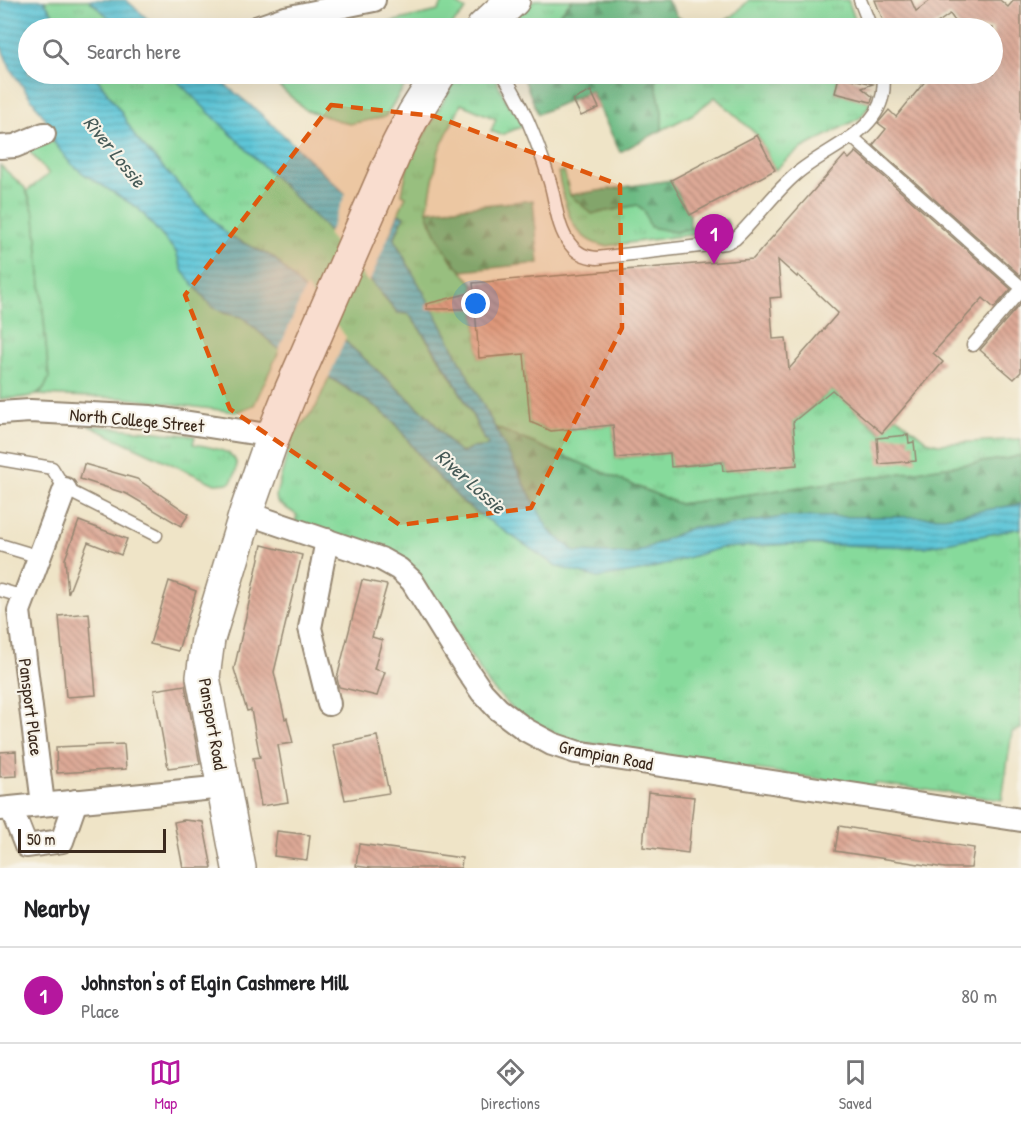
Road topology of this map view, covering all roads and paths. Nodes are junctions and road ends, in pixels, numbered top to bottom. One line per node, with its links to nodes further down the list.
1 (860, 0): 4 (lane)
2 (367, 1): 3 (street)
3 (285, 18)
4 (867, 18)
5 (433, 84): 14 (street, Pansport Road)
6 (510, 84): 9 (lane)
7 (884, 84): 9 (lane)
8 (44, 134): 10 (street)
9 (852, 137): 11 (lane)
10 (0, 147)
11 (1021, 288): 12 (lane)
12 (973, 345)
13 (0, 412): 14 (street, North College Street)
14 (273, 436): 17 (street, Pansport Road)
15 (0, 459): 16 (lane)
16 (65, 489): 18 (lane); 21 (street)
17 (246, 513): 19 (street, Grampian Road); 25 (street, Pansport Road)
18 (156, 535)
19 (327, 540): 24 (street); 29 (street, Grampian Road)
20 (0, 545): 21 (lane)
21 (39, 557): 23 (street)
22 (0, 590): 23 (lane)
23 (22, 604): 27 (street, Pansport Place)
24 (329, 704)
25 (224, 787): 26 (street); 30 (street, Pansport Road)
26 (76, 801): 27 (street); 28 (street)
27 (43, 804): 28 (street)
28 (5, 809)
29 (1021, 819)
30 (239, 868)

